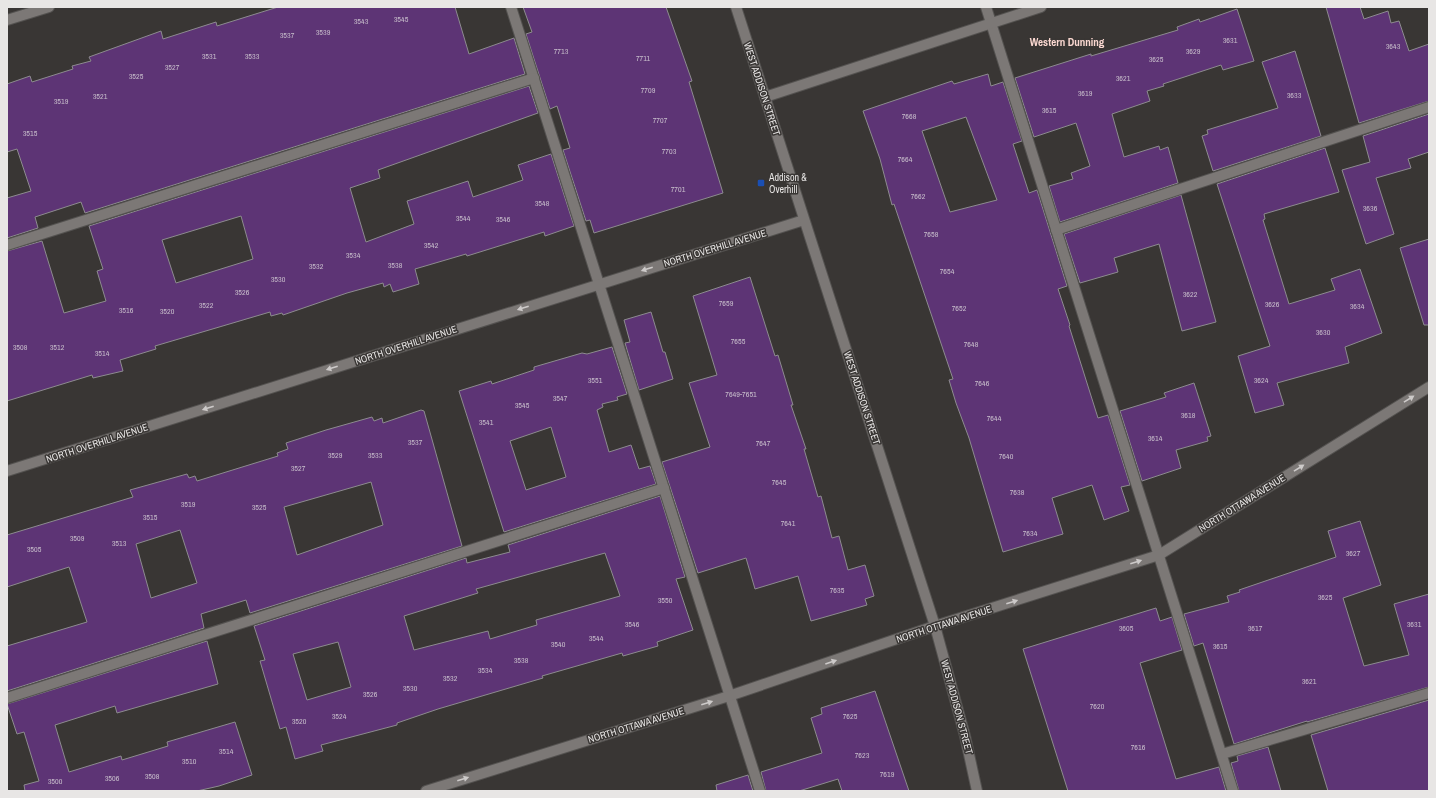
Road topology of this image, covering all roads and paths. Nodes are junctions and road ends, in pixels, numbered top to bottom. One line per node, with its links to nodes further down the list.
1 (49, 7): 6 (street)
2 (511, 7): 8 (street)
3 (736, 7): 9 (street, WEST ADDISON STREET)
4 (986, 7): 7 (street)
5 (1041, 7): 7 (street)
6 (7, 20)
7 (991, 23): 9 (street); 12 (street)
8 (534, 78): 13 (street); 14 (street)
9 (765, 97): 11 (street, WEST ADDISON STREET)
10 (1429, 107): 12 (street)
11 (804, 220): 14 (street, NORTH OVERHILL AVENUE, one-way to 14); 19 (street, WEST ADDISON STREET)
12 (1056, 230): 18 (street)
13 (7, 245)
14 (599, 284): 16 (street, NORTH OVERHILL AVENUE, one-way to 16); 17 (street)
15 (1429, 386): 18 (street, NORTH OTTAWA AVENUE, one-way to 15)
16 (7, 471)
17 (664, 488): 21 (street); 22 (street)
18 (1159, 555): 19 (street, NORTH OTTAWA AVENUE, one-way to 18); 23 (street)
19 (935, 626): 21 (street, NORTH OTTAWA AVENUE, one-way to 19); 26 (street, WEST ADDISON STREET)
20 (1429, 693): 23 (street)
21 (729, 696): 24 (street, NORTH OTTAWA AVENUE, one-way to 21); 25 (street)
22 (7, 698)
23 (1222, 754): 27 (street)
24 (426, 791)
25 (760, 791)
26 (977, 791)
27 (1234, 791)

